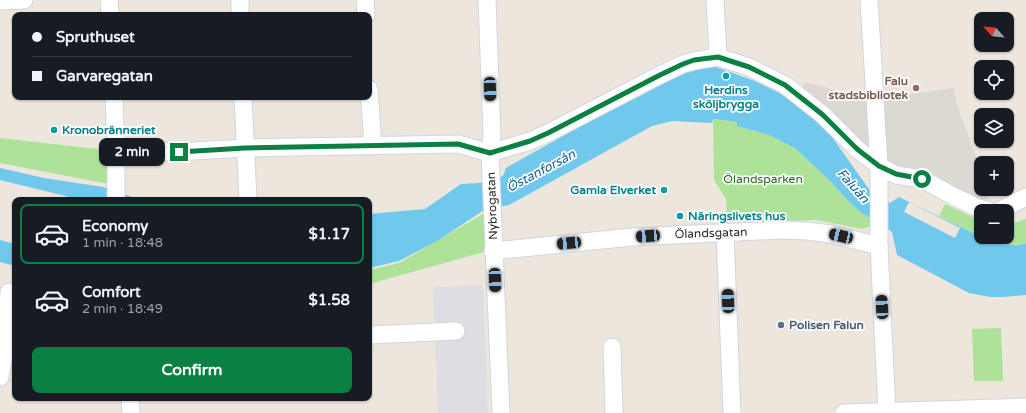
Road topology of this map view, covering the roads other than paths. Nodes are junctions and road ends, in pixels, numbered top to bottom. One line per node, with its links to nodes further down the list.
1 (24, 0): 8 (street)
2 (109, 0): 9 (street)
3 (240, 0): 10 (street)
4 (365, 0): 11 (street)
5 (487, 0): 19 (street, Nybrogatan)
6 (715, 0): 12 (street)
7 (869, 0): 20 (street)
8 (0, 1)
9 (110, 12)
10 (240, 12)
11 (366, 12)
12 (718, 57): 19 (street); 20 (street)
13 (114, 100): 18 (street)
14 (243, 100): 17 (street)
15 (370, 100): 16 (street)
16 (373, 146): 17 (street); 19 (street)
17 (245, 148): 18 (street); 22 (street)
18 (116, 153): 21 (street)
19 (490, 153): 28 (street, Nybrogatan)
20 (879, 166): 25 (street); 27 (street)
21 (116, 194)
22 (248, 197)
23 (1026, 197): 24 (street)
24 (1012, 204)
25 (974, 206)
26 (725, 233): 27 (street, Ölandsgatan); 28 (street, Ölandsgatan); 41 (street)
27 (879, 246): 37 (street)
28 (493, 250): 39 (street, Nybrogatan)
29 (9, 292): 33 (street)
30 (456, 331): 31 (street)
31 (372, 335)
32 (612, 347): 40 (street)
33 (0, 376): 34 (street)
34 (12, 376)
35 (130, 401): 38 (street)
36 (1026, 407): 37 (street)
37 (887, 412): 42 (street)
38 (131, 413)
39 (501, 413)
40 (614, 413)
41 (732, 413)
42 (844, 413)

